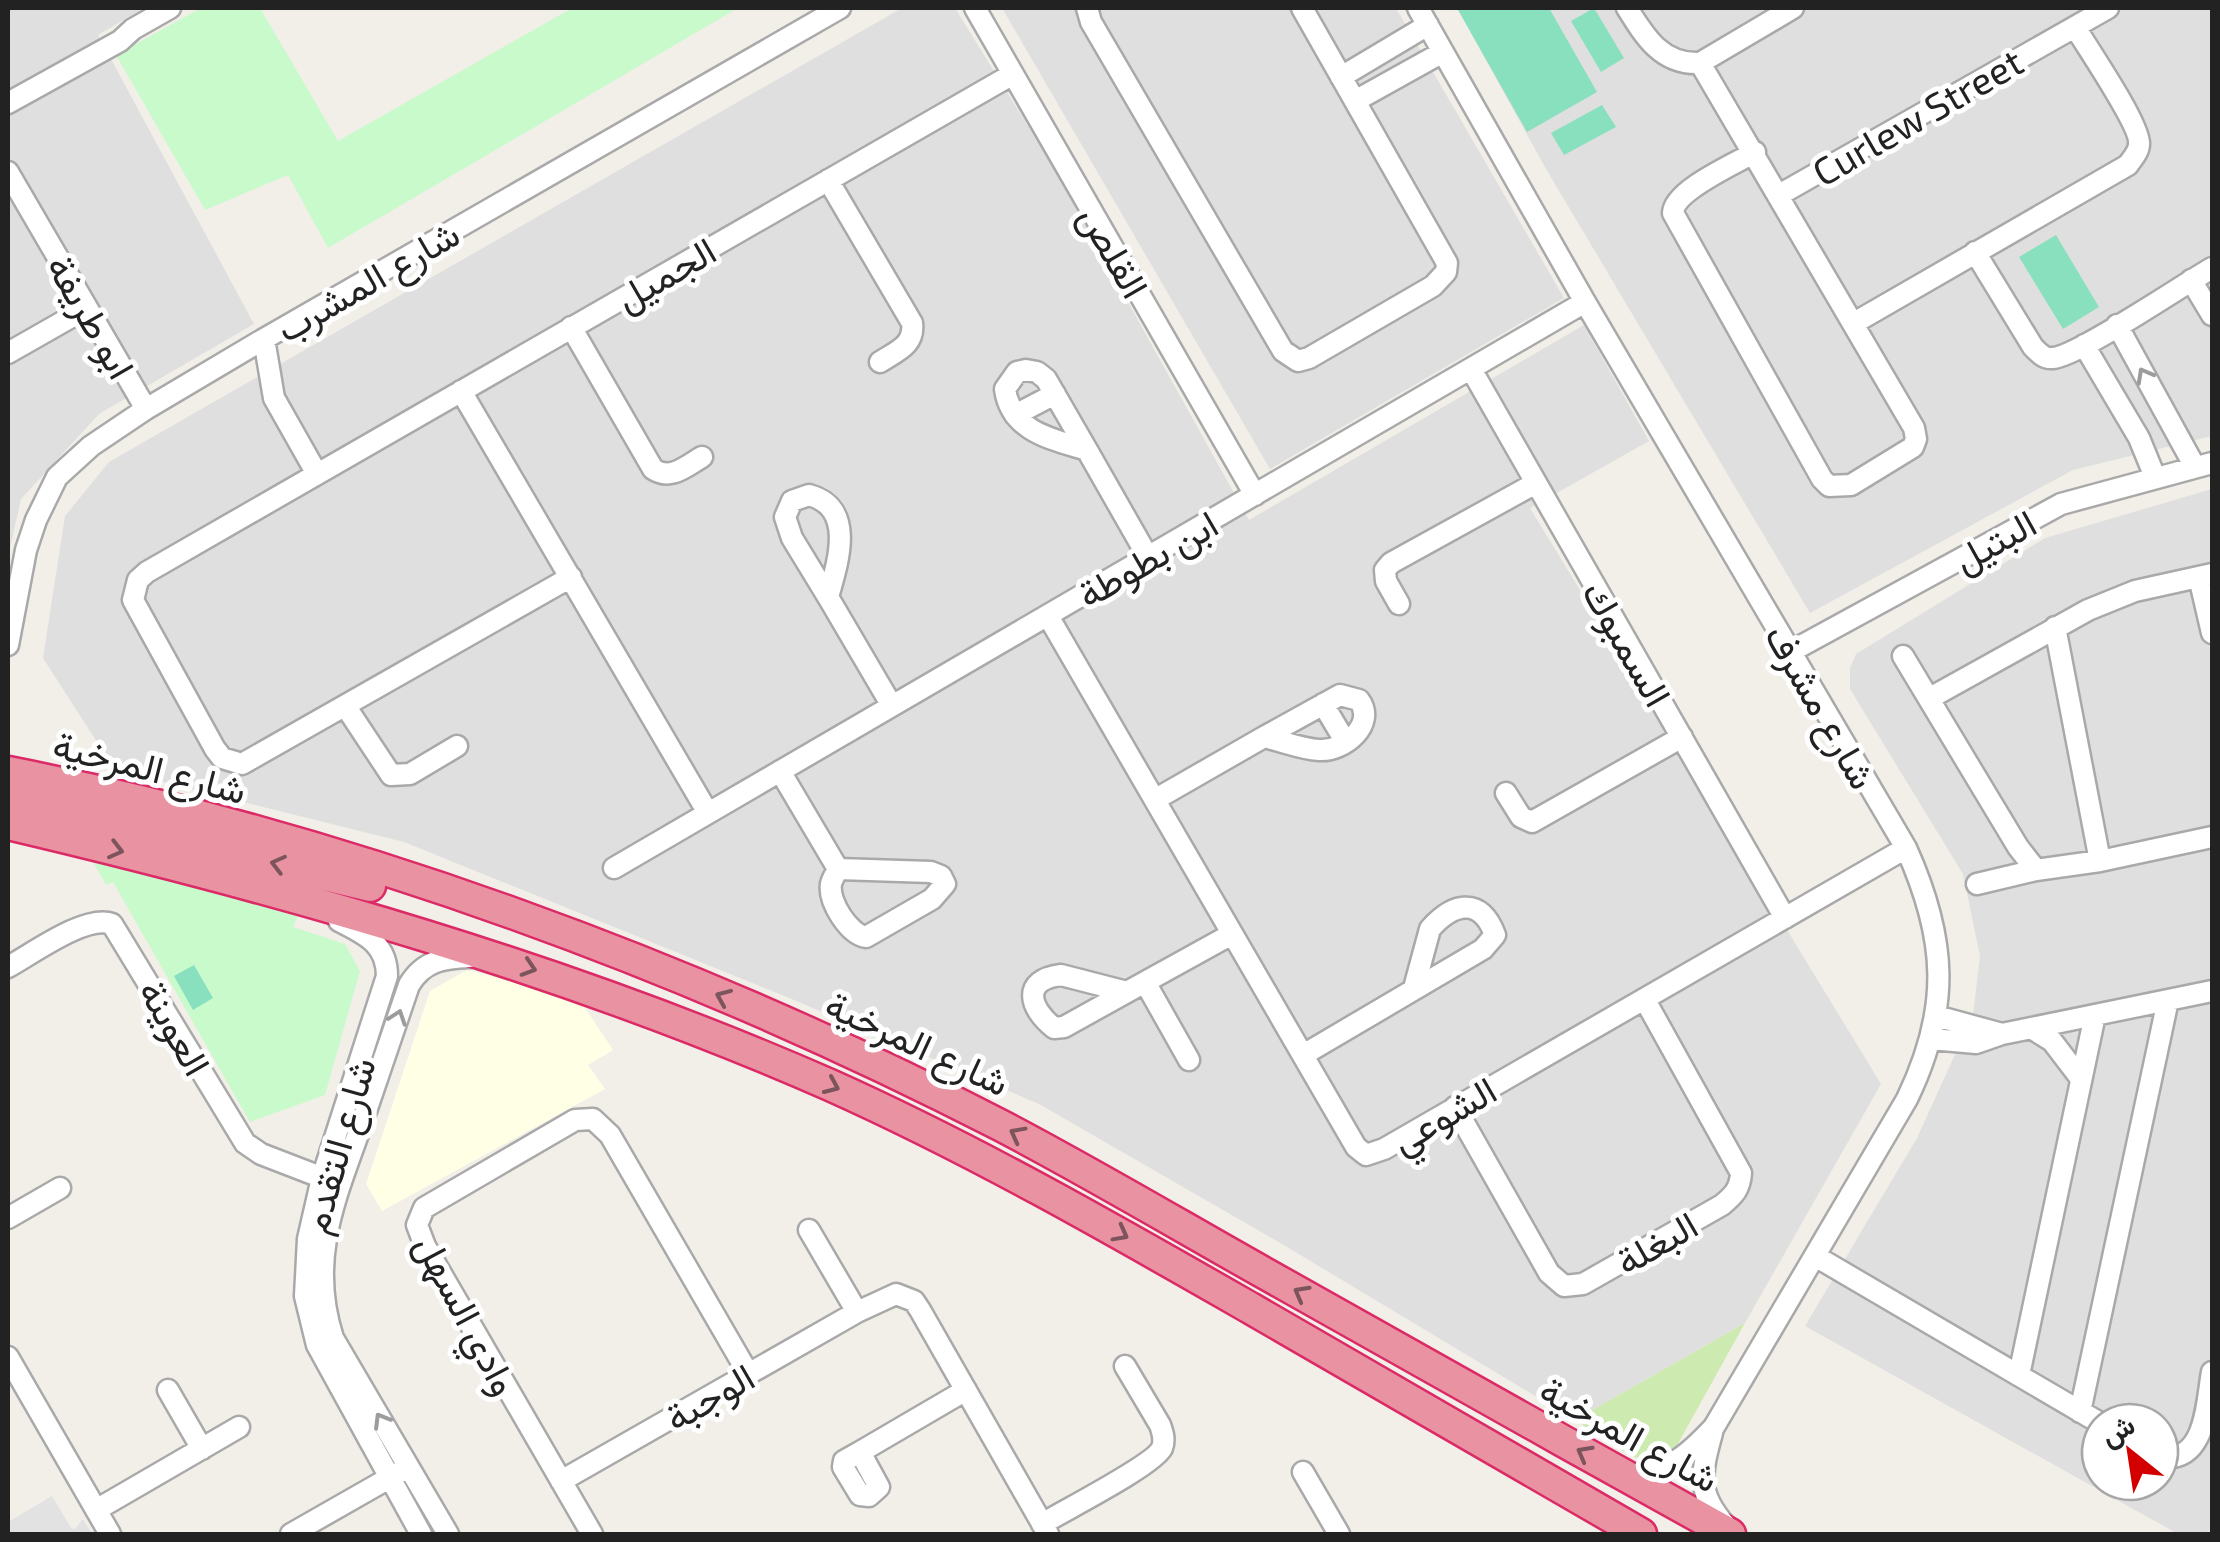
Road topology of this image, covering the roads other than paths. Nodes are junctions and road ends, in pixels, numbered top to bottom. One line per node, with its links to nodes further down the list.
1 (170, 8): 14 (street)
2 (188, 8): 14 (street)
3 (793, 8): 13 (street)
4 (840, 8): 13 (street, شارع المشرب)
5 (975, 8): 17 (street, القلص)
6 (1087, 8): 19 (street)
7 (1302, 8): 18 (street)
8 (1627, 8): 16 (street)
9 (1793, 8): 16 (street)
10 (2108, 8): 12 (street, Curlew Street)
11 (1423, 16): 15 (street, شارع مشرف); 18 (street)
12 (2075, 26): 24 (street, Curlew Street); 25 (street)
13 (805, 28): 34 (street, شارع المشرب)
14 (120, 40): 20 (street)
15 (1443, 52): 19 (street); 28 (street, شارع مشرف)
16 (1700, 63): 21 (street)
17 (1014, 74): 23 (street, الجميل); 51 (street, القلص)
18 (1341, 77): 19 (street)
19 (1355, 100)
20 (8, 103)
21 (1755, 152): 24 (street); 31 (street)
22 (8, 172): 29 (street, ابو طريفة)
23 (828, 180): 33 (street, الجميل); 37 (street)
24 (1779, 195): 31 (street)
25 (1976, 252): 31 (street); 35 (street)
26 (2212, 268): 27 (street)
27 (2191, 280): 30 (street); 32 (street)
28 (1585, 302): 38 (street, ابن بطوطة); 61 (street, شارع مشرف)
29 (86, 308): 36 (street); 41 (street, ابو طريفة)
30 (2212, 315)
31 (1854, 323)
32 (2117, 325): 35 (street); 43 (street, one-way to 32)
33 (571, 327): 39 (street, الجميل); 46 (street)
34 (264, 339): 41 (street, شارع المشرب); 48 (street)
35 (2084, 345): 44 (street)
36 (8, 353)
37 (880, 362)
38 (1471, 370): 50 (street, السمبوك); 51 (street, ابن بطوطة)
39 (462, 391): 48 (street, الجميل); 54 (street)
40 (1055, 394): 42 (street); 42 (street); 45 (street)
41 (146, 408): 60 (street, شارع المشرب)
42 (1015, 415): 45 (street)
43 (2172, 425): 44 (street); 47 (street)
44 (2140, 438): 49 (street)
45 (1087, 450): 52 (street)
46 (702, 456)
47 (2204, 465): 49 (street, البتيل)
48 (317, 474): 66 (street, الجميل)
49 (2155, 477): 61 (street, البتيل)
50 (1536, 482): 56 (street); 68 (street, السمبوك)
51 (1255, 495): 52 (street, ابن بطوطة)
52 (1148, 557): 57 (street, ابن بطوطة)
53 (2206, 576): 58 (street); 59 (street)
54 (571, 577): 66 (street, الجميل); 75 (street)
55 (828, 597): 65 (street)
56 (1399, 604)
57 (1048, 616): 65 (street, ابن بطوطة); 74 (street, الشوعي)
58 (2055, 627): 63 (street); 79 (street)
59 (2212, 632)
60 (8, 645)
61 (1790, 652): 78 (street, شارع مشرف)
62 (1903, 656): 63 (street)
63 (1930, 698): 82 (street)
64 (1323, 704): 67 (street); 69 (street); 69 (street)
65 (892, 706): 71 (street, ابن بطوطة)
66 (346, 707): 70 (street)
67 (1264, 737): 69 (street); 74 (street)
68 (1682, 738): 73 (street); 85 (street, السمبوك)
69 (1345, 741)
70 (457, 746)
71 (780, 771): 75 (street, ابن بطوطة); 81 (street)
72 (12, 776): 124 (highway, شارع المرخية, one-way to 72)
73 (1506, 793)
74 (1156, 799): 86 (street, الشوعي)
75 (708, 813): 80 (street, ابن بطوطة)
76 (8, 824): 84 (highway, شارع المرخية, one-way to 84)
77 (2212, 837): 79 (street)
78 (1906, 848): 85 (street, الشوعي); 94 (street, شارع مشرف)
79 (2100, 861): 82 (street)
80 (614, 868)
81 (838, 869): 81 (street)
82 (2036, 870): 83 (street)
83 (1977, 884)
84 (297, 899): 87 (highway, شارع المرخية); 102 (street, شارع التقدم)
85 (1785, 918): 91 (street, الشوعي)
86 (1232, 934): 98 (street, الشوعي); 99 (street)
87 (490, 956): 102 (street, شارع التقدم, one-way to 87); 134 (highway, شارع المرخية, one-way to 134)
88 (8, 968): 102 (street, العوينة)
89 (1414, 988): 98 (street)
90 (2212, 991): 92 (street)
91 (1645, 1000): 101 (street, الشوعي); 101 (street, البغلة)
92 (2168, 1000): 93 (street); 115 (street)
93 (2095, 1015): 95 (street); 100 (street)
94 (1936, 1016): 96 (street); 97 (street, شارع مشرف)
95 (2032, 1028): 96 (street); 100 (street)
96 (2002, 1034): 97 (street)
97 (1931, 1040): 106 (street, شارع مشرف)
98 (1303, 1055): 101 (street, الشوعي)
99 (1189, 1060)
100 (2082, 1079): 112 (street)
101 (1455, 1108)
102 (330, 1181): 123 (street, شارع التقدم)
103 (60, 1188): 104 (street)
104 (8, 1218)
105 (810, 1230): 107 (street)
106 (1814, 1256): 112 (street); 117 (street, شارع مشرف)
107 (858, 1312): 111 (street, الوجبة); 114 (street, الوجبة)
108 (8, 1357): 126 (street)
109 (1125, 1366): 127 (street)
110 (2212, 1372): 121 (street)
111 (748, 1374): 125 (street, الوجبة); 125 (street, وادي السهل)
112 (2018, 1375): 116 (street)
113 (168, 1390): 119 (street)
114 (966, 1390): 120 (street); 127 (street, الوجبة)
115 (2082, 1402)
116 (2080, 1412)
117 (1714, 1426): 124 (street, شارع مشرف); 135 (street, شارع مشرف)
118 (240, 1427): 119 (street)
119 (202, 1449): 126 (street)
120 (860, 1452)
121 (2180, 1456)
122 (1304, 1472): 133 (street)
123 (399, 1473): 129 (street); 130 (street, شارع التقدم); 131 (street, شارع التقدم)
124 (1627, 1478): 135 (highway, شارع المرخية)
125 (561, 1481): 132 (street, وادي السهل)
126 (96, 1510): 128 (street)
127 (1045, 1529)
128 (110, 1534)
129 (291, 1534)
130 (422, 1534)
131 (448, 1534)
132 (592, 1534)
133 (1339, 1534)
134 (1642, 1534)
135 (1732, 1534)

